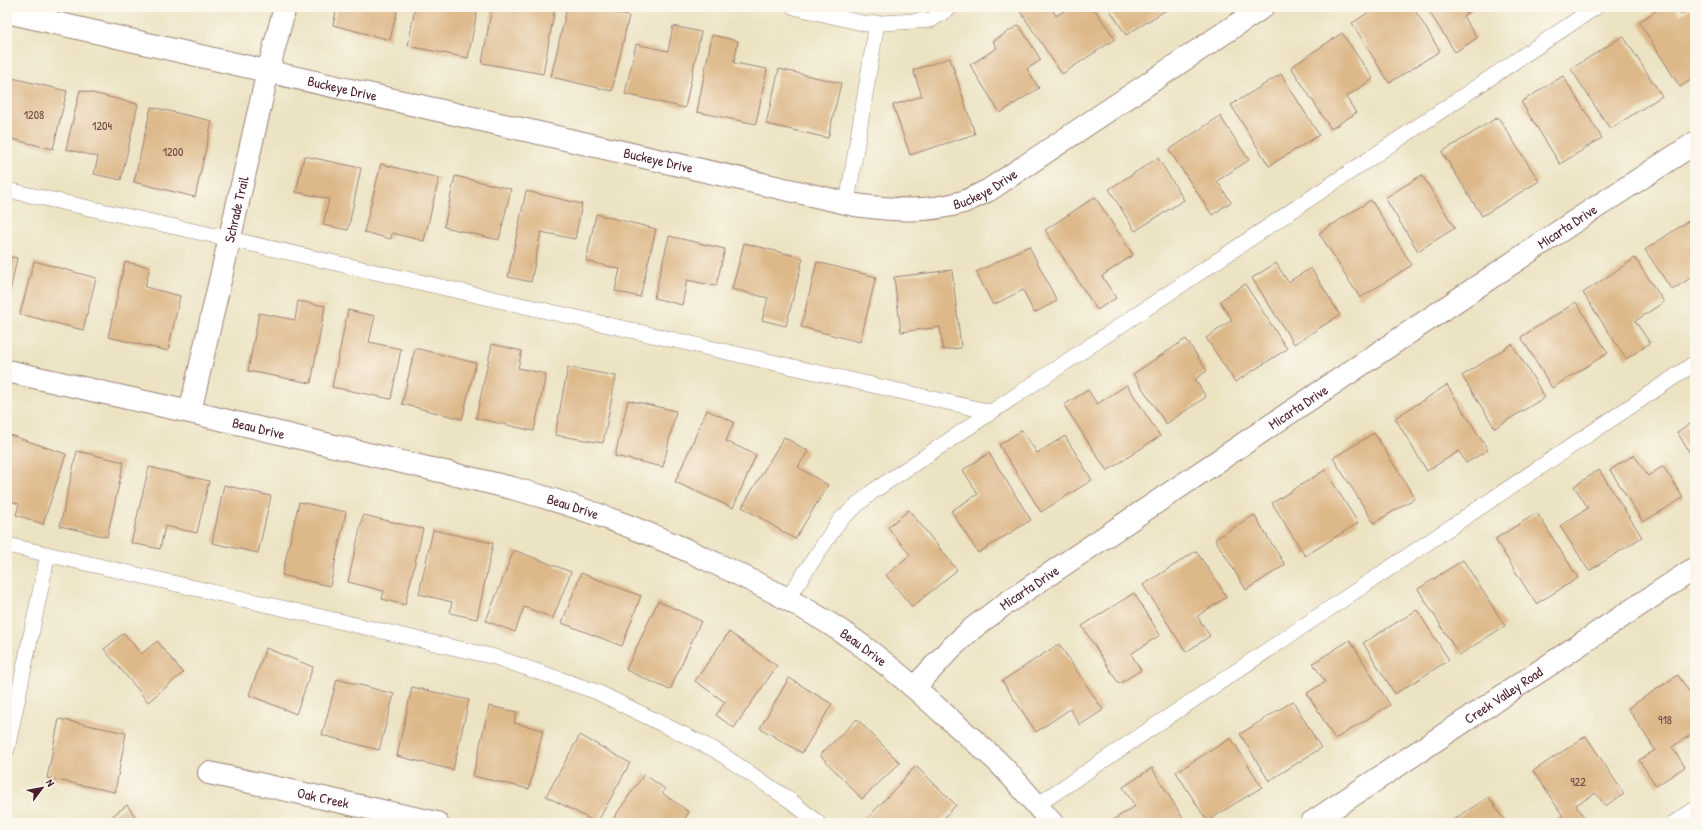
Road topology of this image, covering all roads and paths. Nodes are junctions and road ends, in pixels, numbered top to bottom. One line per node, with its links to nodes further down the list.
1 (285, 7): 8 (street, Schrade Trail)
2 (794, 7): 7 (lane)
3 (951, 7): 7 (lane)
4 (1263, 7): 11 (street, Buckeye Drive)
5 (1596, 7): 16 (lane)
6 (7, 12): 8 (street, Buckeye Drive)
7 (877, 23): 11 (lane)
8 (268, 71): 11 (street, Buckeye Drive); 12 (street, Schrade Trail)
9 (1695, 143): 21 (street, Micarta Drive)
10 (7, 190): 12 (lane)
11 (847, 203)
12 (230, 239): 15 (street, Schrade Trail); 16 (lane)
13 (1695, 363): 24 (lane)
14 (7, 371): 15 (street, Beau Drive)
15 (190, 412): 20 (street, Beau Drive)
16 (991, 412): 20 (lane)
17 (7, 545): 18 (lane)
18 (48, 554): 22 (lane); 27 (lane)
19 (1695, 568): 29 (street, Creek Valley Road)
20 (787, 599): 21 (street, Beau Drive)
21 (915, 687): 24 (street, Beau Drive)
22 (7, 750)
23 (209, 773): 26 (street, Oak Creek)
24 (1037, 805): 28 (street, Beau Drive)
25 (1695, 809): 30 (lane)
26 (437, 823)
27 (818, 823)
28 (1052, 823)
29 (1311, 823)
30 (1674, 823)

